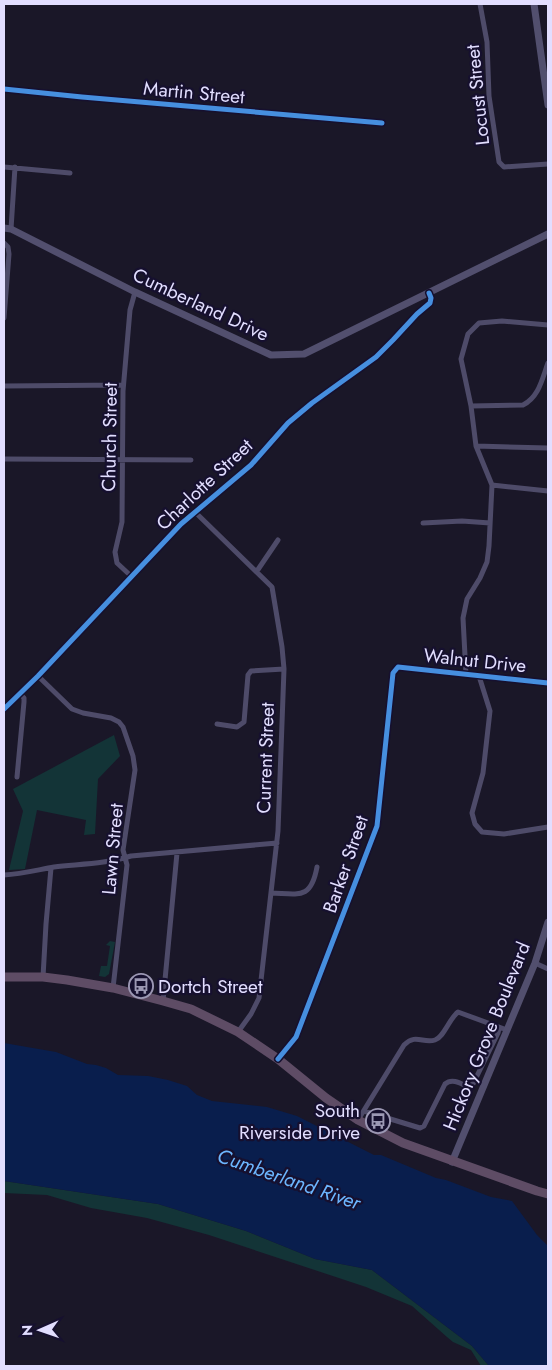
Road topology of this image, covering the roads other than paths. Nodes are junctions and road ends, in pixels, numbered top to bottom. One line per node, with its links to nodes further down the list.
1 (480, 4): 6 (street, Locust Street)
2 (534, 4): 4 (main road)
3 (4, 89): 5 (street, Martin Street)
4 (548, 104)
5 (382, 123)
6 (548, 164)
7 (4, 167): 8 (street)
8 (15, 168): 9 (street); 10 (street)
9 (70, 173)
10 (7, 228): 13 (main road, Cumberland Drive)
11 (548, 234): 14 (main road, Cumberland Drive)
12 (5, 243): 15 (street)
13 (136, 292): 14 (main road, Cumberland Drive); 19 (street, Church Street)
14 (429, 293): 29 (street, Charlotte Street)
15 (4, 313): 16 (street)
16 (4, 318)
17 (548, 325): 21 (street)
18 (548, 363): 21 (street)
19 (123, 385): 20 (street); 25 (street, Church Street)
20 (4, 386)
21 (471, 406): 22 (street)
22 (476, 446): 23 (street); 27 (street)
23 (548, 448)
24 (4, 459): 25 (street)
25 (123, 459): 26 (street); 34 (street, Church Street)
26 (190, 460)
27 (492, 485): 28 (street); 31 (street)
28 (548, 491)
29 (195, 512): 33 (street, Current Street); 34 (street, Charlotte Street)
30 (424, 523): 31 (street)
31 (490, 523): 37 (street)
32 (278, 540): 33 (street)
33 (257, 571): 36 (street, Current Street)
34 (130, 576): 38 (street, Charlotte Street)
35 (398, 667): 37 (street, Walnut Drive); 63 (street, Barker Street)
36 (284, 669): 43 (street); 46 (street, Current Street)
37 (466, 675): 39 (street, Walnut Drive)
38 (38, 676): 41 (street, Charlotte Street); 48 (street, Lawn Street)
39 (479, 676): 40 (street, Walnut Drive); 45 (street)
40 (548, 682)
41 (20, 694): 42 (street, Charlotte Street); 44 (street)
42 (4, 709)
43 (217, 724)
44 (17, 777)
45 (548, 827)
46 (277, 843): 47 (street); 52 (street, Current Street)
47 (176, 853): 48 (street); 59 (street)
48 (125, 858): 50 (street); 58 (street, Lawn Street)
49 (317, 867): 52 (street)
50 (52, 868): 51 (street); 56 (street)
51 (4, 875)
52 (271, 893): 62 (street, Current Street)
53 (548, 922): 54 (main road, Hickory Grove Boulevard)
54 (535, 963): 55 (street); 61 (main road, Hickory Grove Boulevard)
55 (548, 970)
56 (43, 977): 57 (highway); 58 (highway)
57 (4, 978)
58 (113, 988): 59 (highway)
59 (163, 1000): 62 (highway)
60 (499, 1028): 61 (street); 64 (street); 64 (street)
61 (507, 1030): 66 (main road, Hickory Grove Boulevard)
62 (238, 1032): 63 (highway)
63 (278, 1059): 65 (highway)
64 (364, 1112): 65 (street)
65 (358, 1120): 66 (highway)
66 (452, 1162): 67 (highway)
67 (548, 1194)

